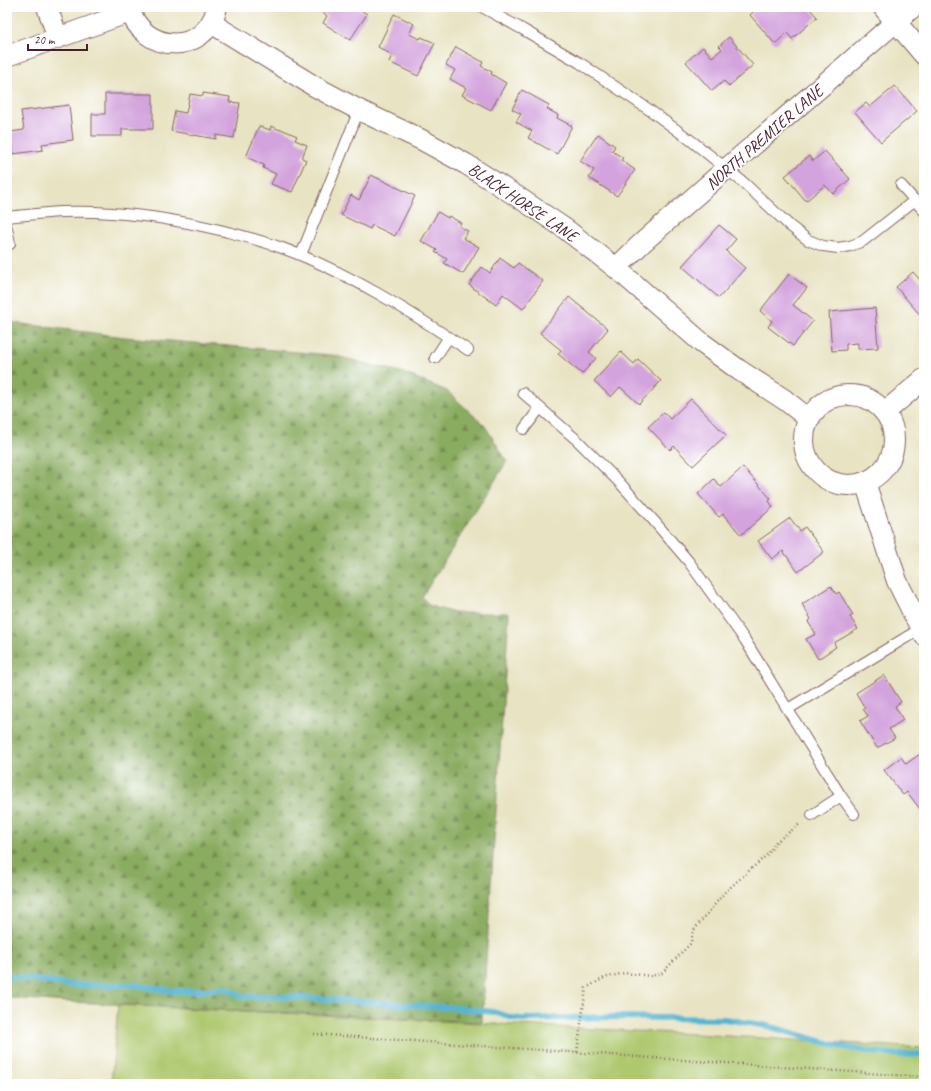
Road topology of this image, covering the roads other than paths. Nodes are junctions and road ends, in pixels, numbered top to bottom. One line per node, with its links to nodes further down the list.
1 (47, 7): 8 (street)
2 (482, 7): 12 (lane)
3 (883, 7): 7 (street)
4 (913, 7): 7 (street, NORTH PREMIER LANE)
5 (130, 10): 6 (street); 8 (street)
6 (214, 15): 11 (street, BLACK HORSE LANE)
7 (896, 22): 9 (street); 12 (street, NORTH PREMIER LANE)
8 (58, 38): 10 (street)
9 (924, 55)
10 (7, 56)
11 (359, 110): 19 (lane); 20 (street, BLACK HORSE LANE)
12 (726, 169): 14 (lane); 20 (street, NORTH PREMIER LANE)
13 (901, 184): 14 (lane)
14 (914, 200): 15 (lane)
15 (924, 211)
16 (7, 217): 19 (lane)
17 (7, 228): 18 (lane)
18 (10, 244)
19 (301, 255): 21 (lane)
20 (616, 268): 28 (street, BLACK HORSE LANE)
21 (449, 337): 22 (lane); 23 (lane)
22 (468, 350)
23 (434, 358)
24 (924, 379): 27 (street)
25 (523, 393): 26 (lane)
26 (540, 408): 29 (lane); 32 (lane)
27 (885, 412): 28 (street); 30 (street)
28 (809, 419): 30 (street)
29 (524, 429)
30 (865, 482): 31 (street)
31 (922, 632): 32 (lane)
32 (788, 709): 33 (lane)
33 (841, 796): 34 (lane); 35 (lane)
34 (854, 814)
35 (812, 815)

